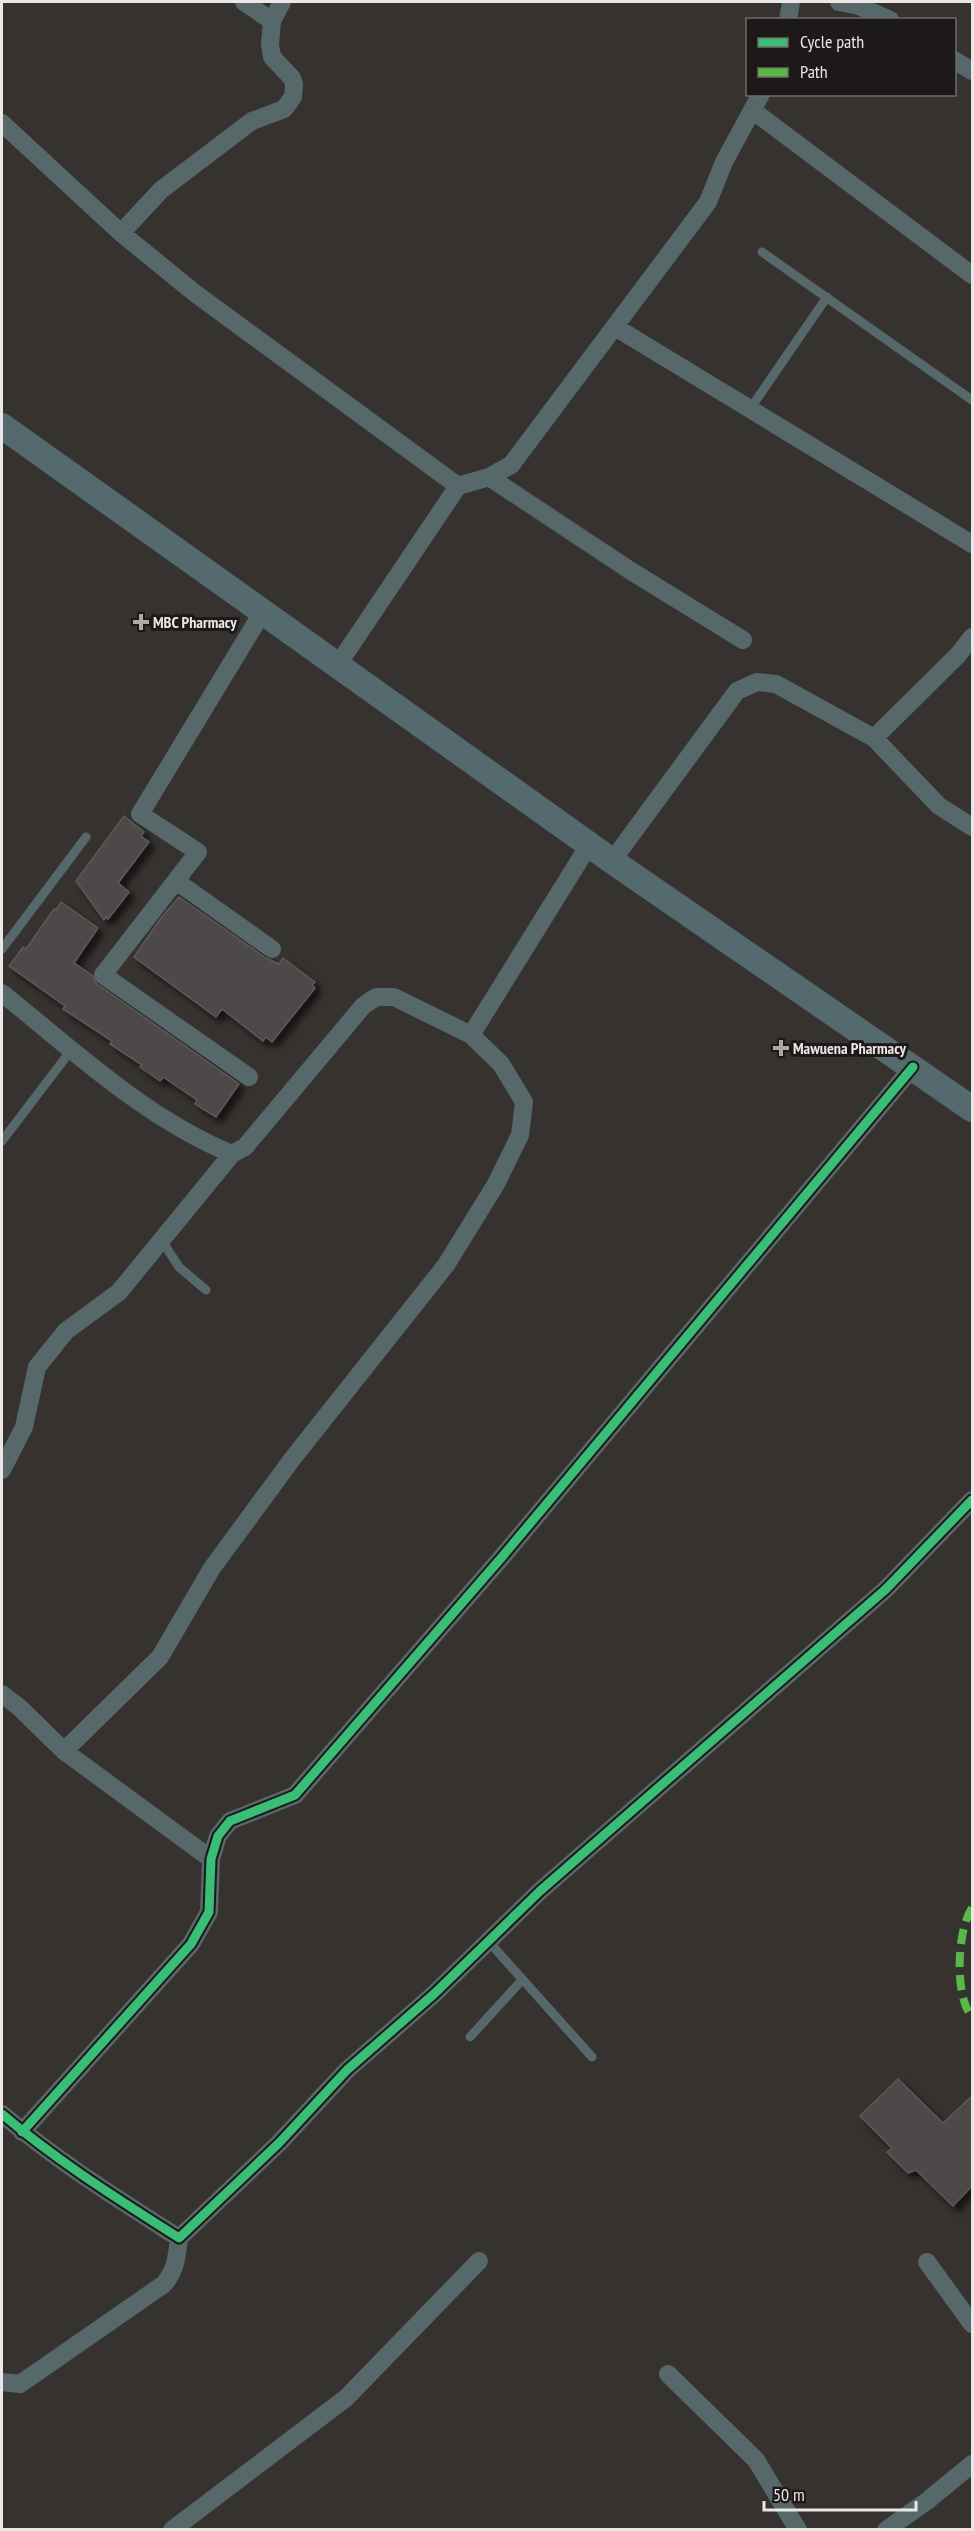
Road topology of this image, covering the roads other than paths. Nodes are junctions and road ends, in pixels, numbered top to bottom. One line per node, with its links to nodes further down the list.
1 (244, 2): 7 (street)
2 (282, 2): 7 (street)
3 (791, 2): 5 (street)
4 (839, 2): 6 (street)
5 (788, 18)
6 (886, 18)
7 (272, 21): 12 (street)
8 (956, 61): 9 (street)
9 (972, 71)
10 (756, 102): 14 (street); 16 (street)
11 (2, 123): 12 (street)
12 (121, 232): 21 (street)
13 (762, 252): 15 (lane)
14 (972, 275)
15 (827, 297): 17 (lane); 18 (lane)
16 (615, 327): 18 (street); 20 (street)
17 (972, 400)
18 (750, 409): 22 (street)
19 (2, 426): 23 (main road)
20 (489, 477): 21 (street); 25 (street)
21 (458, 486): 26 (street)
22 (972, 544)
23 (262, 613): 26 (main road); 32 (street)
24 (972, 637): 27 (street)
25 (743, 640)
26 (337, 666): 30 (main road)
27 (874, 738): 28 (street); 31 (street)
28 (972, 827)
29 (86, 837): 33 (lane)
30 (590, 845): 31 (main road); 36 (street)
31 (612, 861): 38 (main road)
32 (176, 881): 34 (street); 39 (street)
33 (2, 949)
34 (272, 949)
35 (2, 993): 37 (street)
36 (471, 1035): 42 (street); 48 (street)
37 (72, 1049): 41 (lane); 42 (street)
38 (913, 1067): 40 (main road); 49 (street)
39 (249, 1077)
40 (972, 1109)
41 (2, 1141)
42 (232, 1154): 43 (street)
43 (162, 1242): 44 (lane); 45 (street)
44 (206, 1290)
45 (2, 1470)
46 (972, 1500): 50 (street)
47 (2, 1694): 48 (street)
48 (64, 1751): 49 (street)
49 (211, 1858): 55 (street)
50 (489, 1942): 51 (lane); 56 (street)
51 (522, 1980): 52 (lane); 53 (lane)
52 (470, 2037)
53 (592, 2057)
54 (2, 2114): 55 (street)
55 (22, 2132): 56 (street)
56 (179, 2238): 61 (street)
57 (479, 2261): 63 (street)
58 (927, 2262): 59 (street)
59 (972, 2324)
60 (668, 2374): 64 (street)
61 (2, 2382)
62 (972, 2464): 65 (street)
63 (172, 2529)
64 (798, 2529)
65 (886, 2529)

